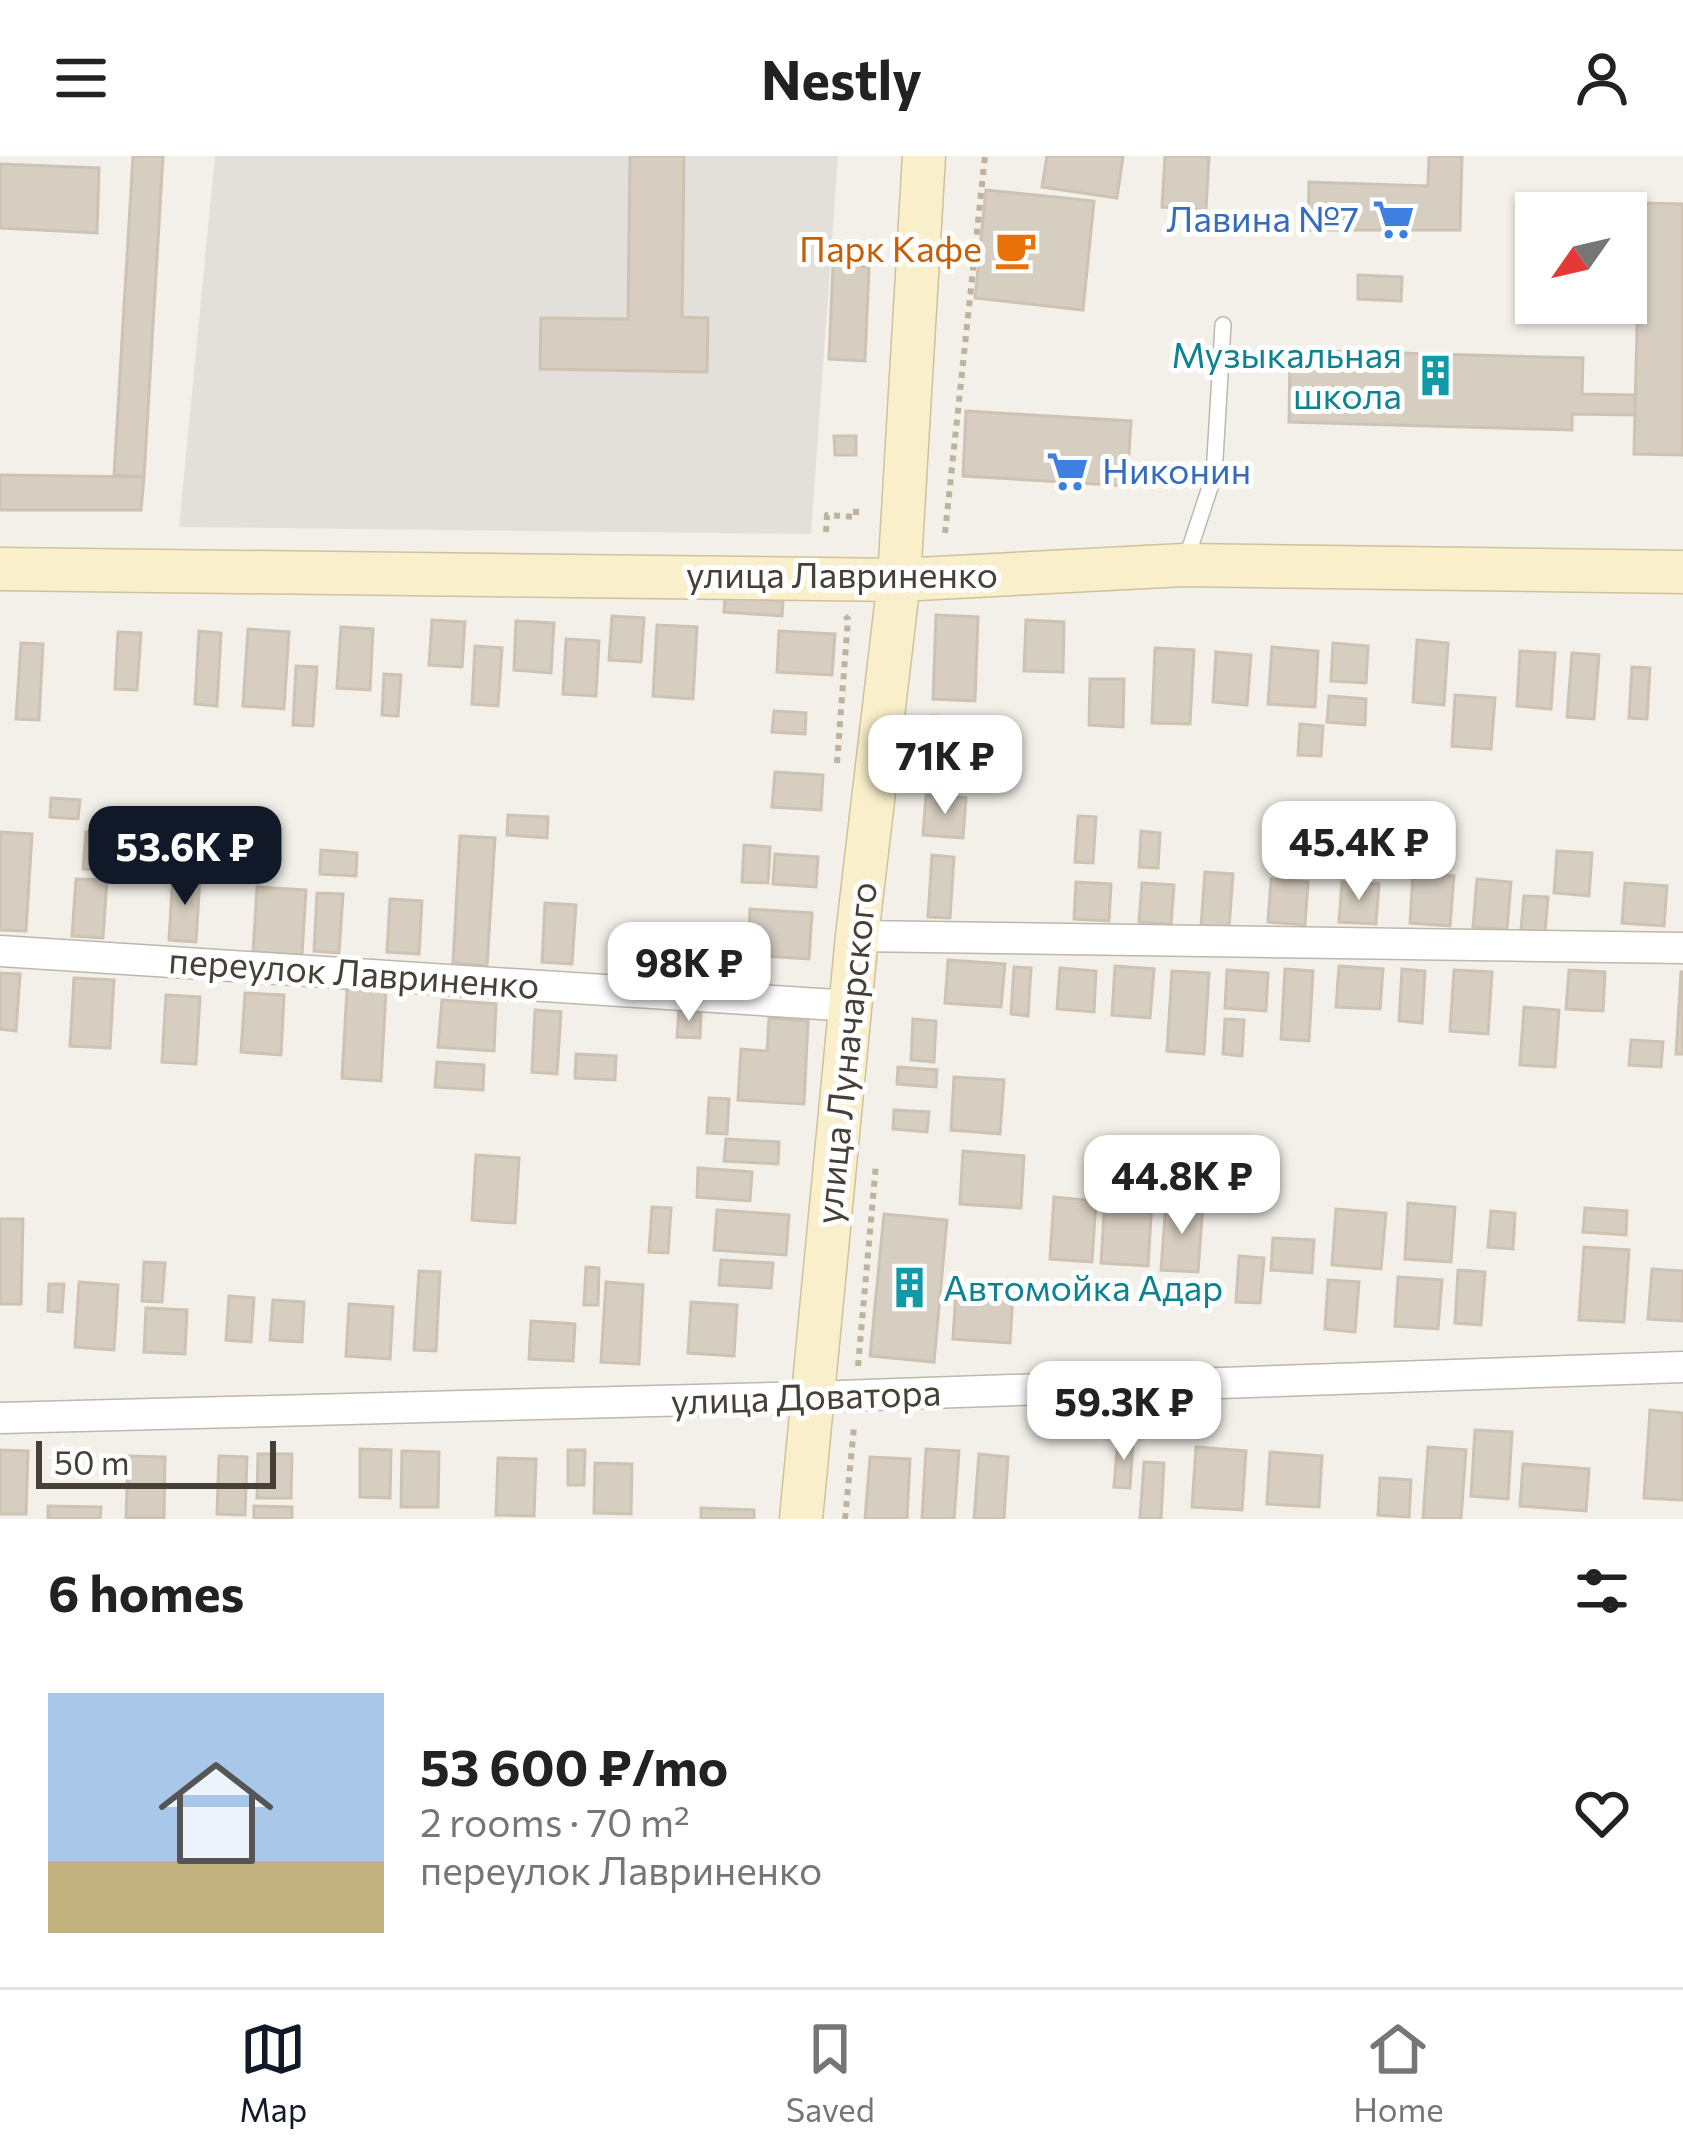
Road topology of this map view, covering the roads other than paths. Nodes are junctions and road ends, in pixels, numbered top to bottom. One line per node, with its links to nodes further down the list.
1 (924, 156): 6 (main road, улица Луначарского)
2 (1223, 326): 3 (lane)
3 (1184, 565): 5 (main road, улица Лавриненко); 6 (main road, улица Лавриненко)
4 (0, 569): 6 (main road, улица Лавриненко)
5 (1683, 572)
6 (898, 580): 7 (main road, улица Луначарского)
7 (857, 935): 8 (street); 10 (main road, улица Луначарского)
8 (1683, 948)
9 (0, 951): 10 (street, переулок Лавриненко)
10 (852, 1006): 12 (main road, улица Луначарского)
11 (1683, 1367): 12 (street, улица Доватора)
12 (811, 1397): 13 (street, улица Доватора); 14 (main road, улица Луначарского)
13 (0, 1418)
14 (801, 1519)

